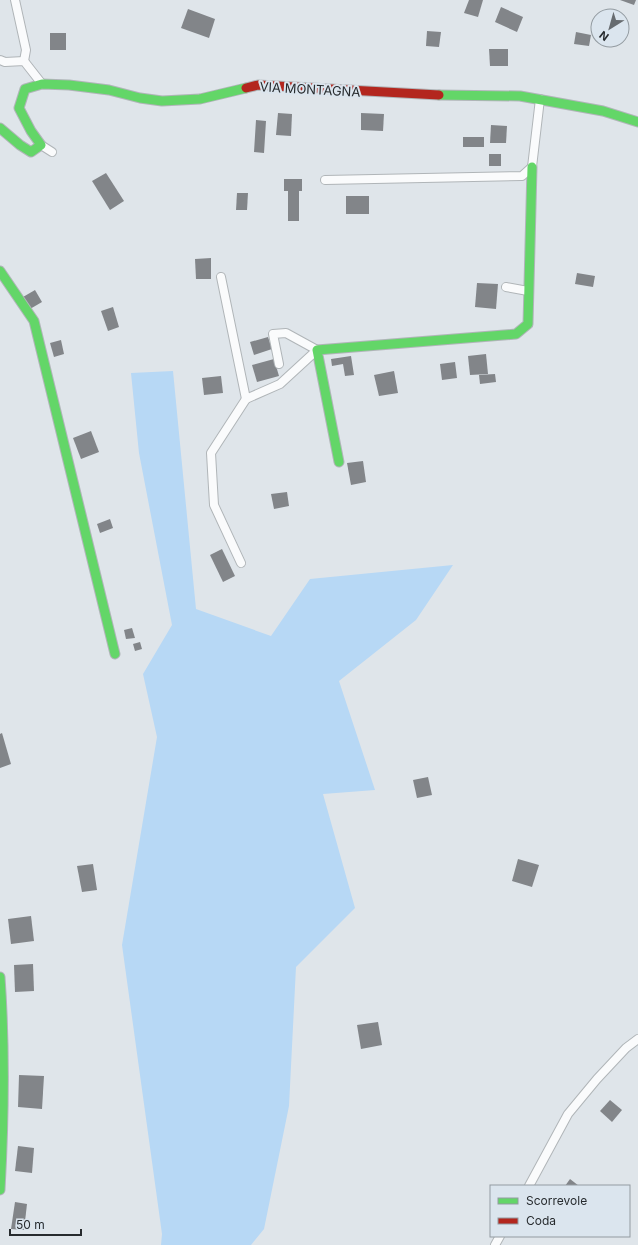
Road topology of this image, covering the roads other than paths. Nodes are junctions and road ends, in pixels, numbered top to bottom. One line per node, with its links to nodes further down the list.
1 (15, 0): 3 (street)
2 (0, 60): 3 (street)
3 (24, 61): 4 (street)
4 (42, 84): 5 (street, VIA MONTAGNA); 8 (street, VIA MONTAGNA)
5 (540, 99): 6 (street, VIA MONTAGNA); 10 (street)
6 (638, 122)
7 (0, 128): 8 (street)
8 (41, 145): 9 (street)
9 (52, 152)
10 (532, 167): 11 (street); 15 (street)
11 (325, 180)
12 (0, 271): 21 (street)
13 (221, 277): 18 (street)
14 (506, 287): 15 (street)
15 (528, 291): 16 (street)
16 (317, 350): 17 (street); 18 (street); 19 (street)
17 (279, 364)
18 (246, 399): 20 (street)
19 (339, 462)
20 (241, 563)
21 (115, 654)
22 (0, 978): 25 (street)
23 (638, 1039): 24 (street)
24 (530, 1185)
25 (0, 1190)

